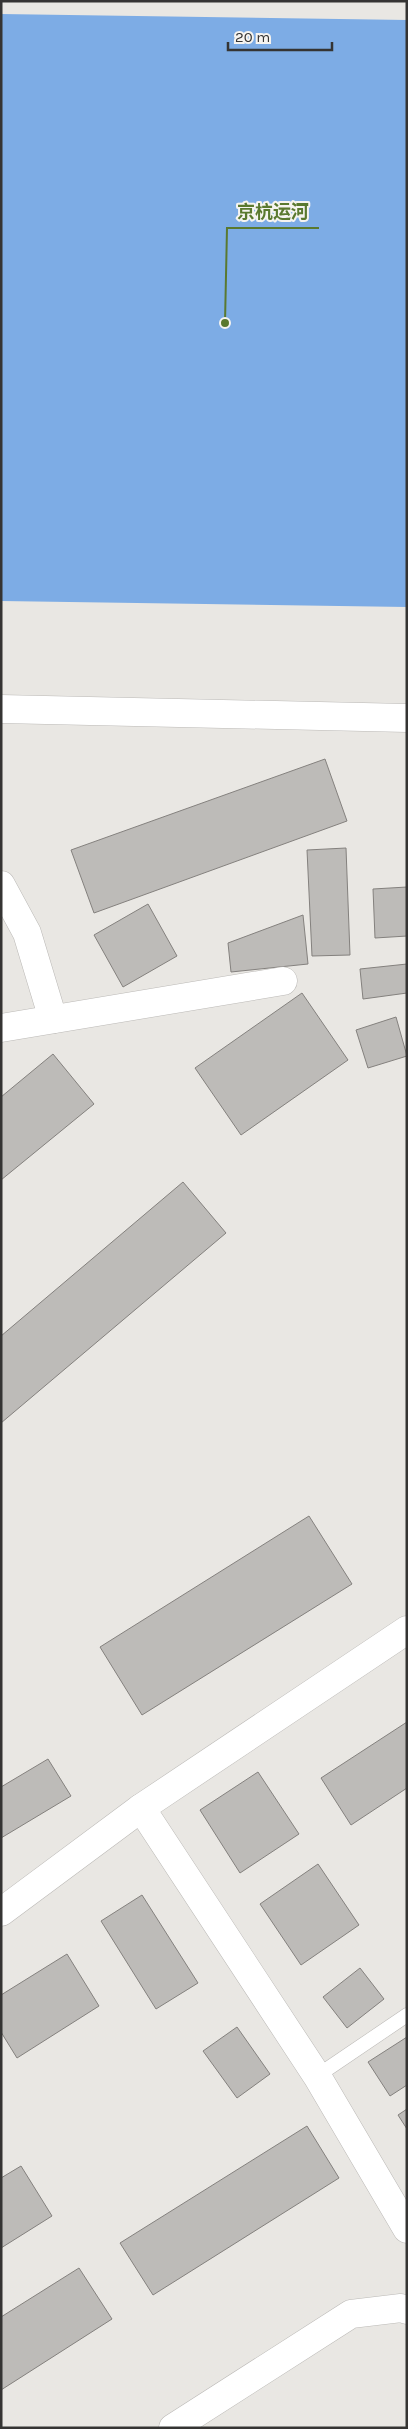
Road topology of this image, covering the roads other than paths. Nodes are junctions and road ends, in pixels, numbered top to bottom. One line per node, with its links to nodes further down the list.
1 (1, 709): 2 (street)
2 (407, 718)
3 (1, 885): 5 (street)
4 (283, 981): 5 (street)
5 (53, 1019): 6 (street)
6 (1, 1028)
7 (407, 1630): 8 (street)
8 (141, 1808): 9 (street); 11 (street)
9 (1, 1912)
10 (407, 2015): 11 (lane)
11 (317, 2076): 12 (street)
12 (407, 2229)
13 (407, 2310): 14 (street)
14 (173, 2428)

